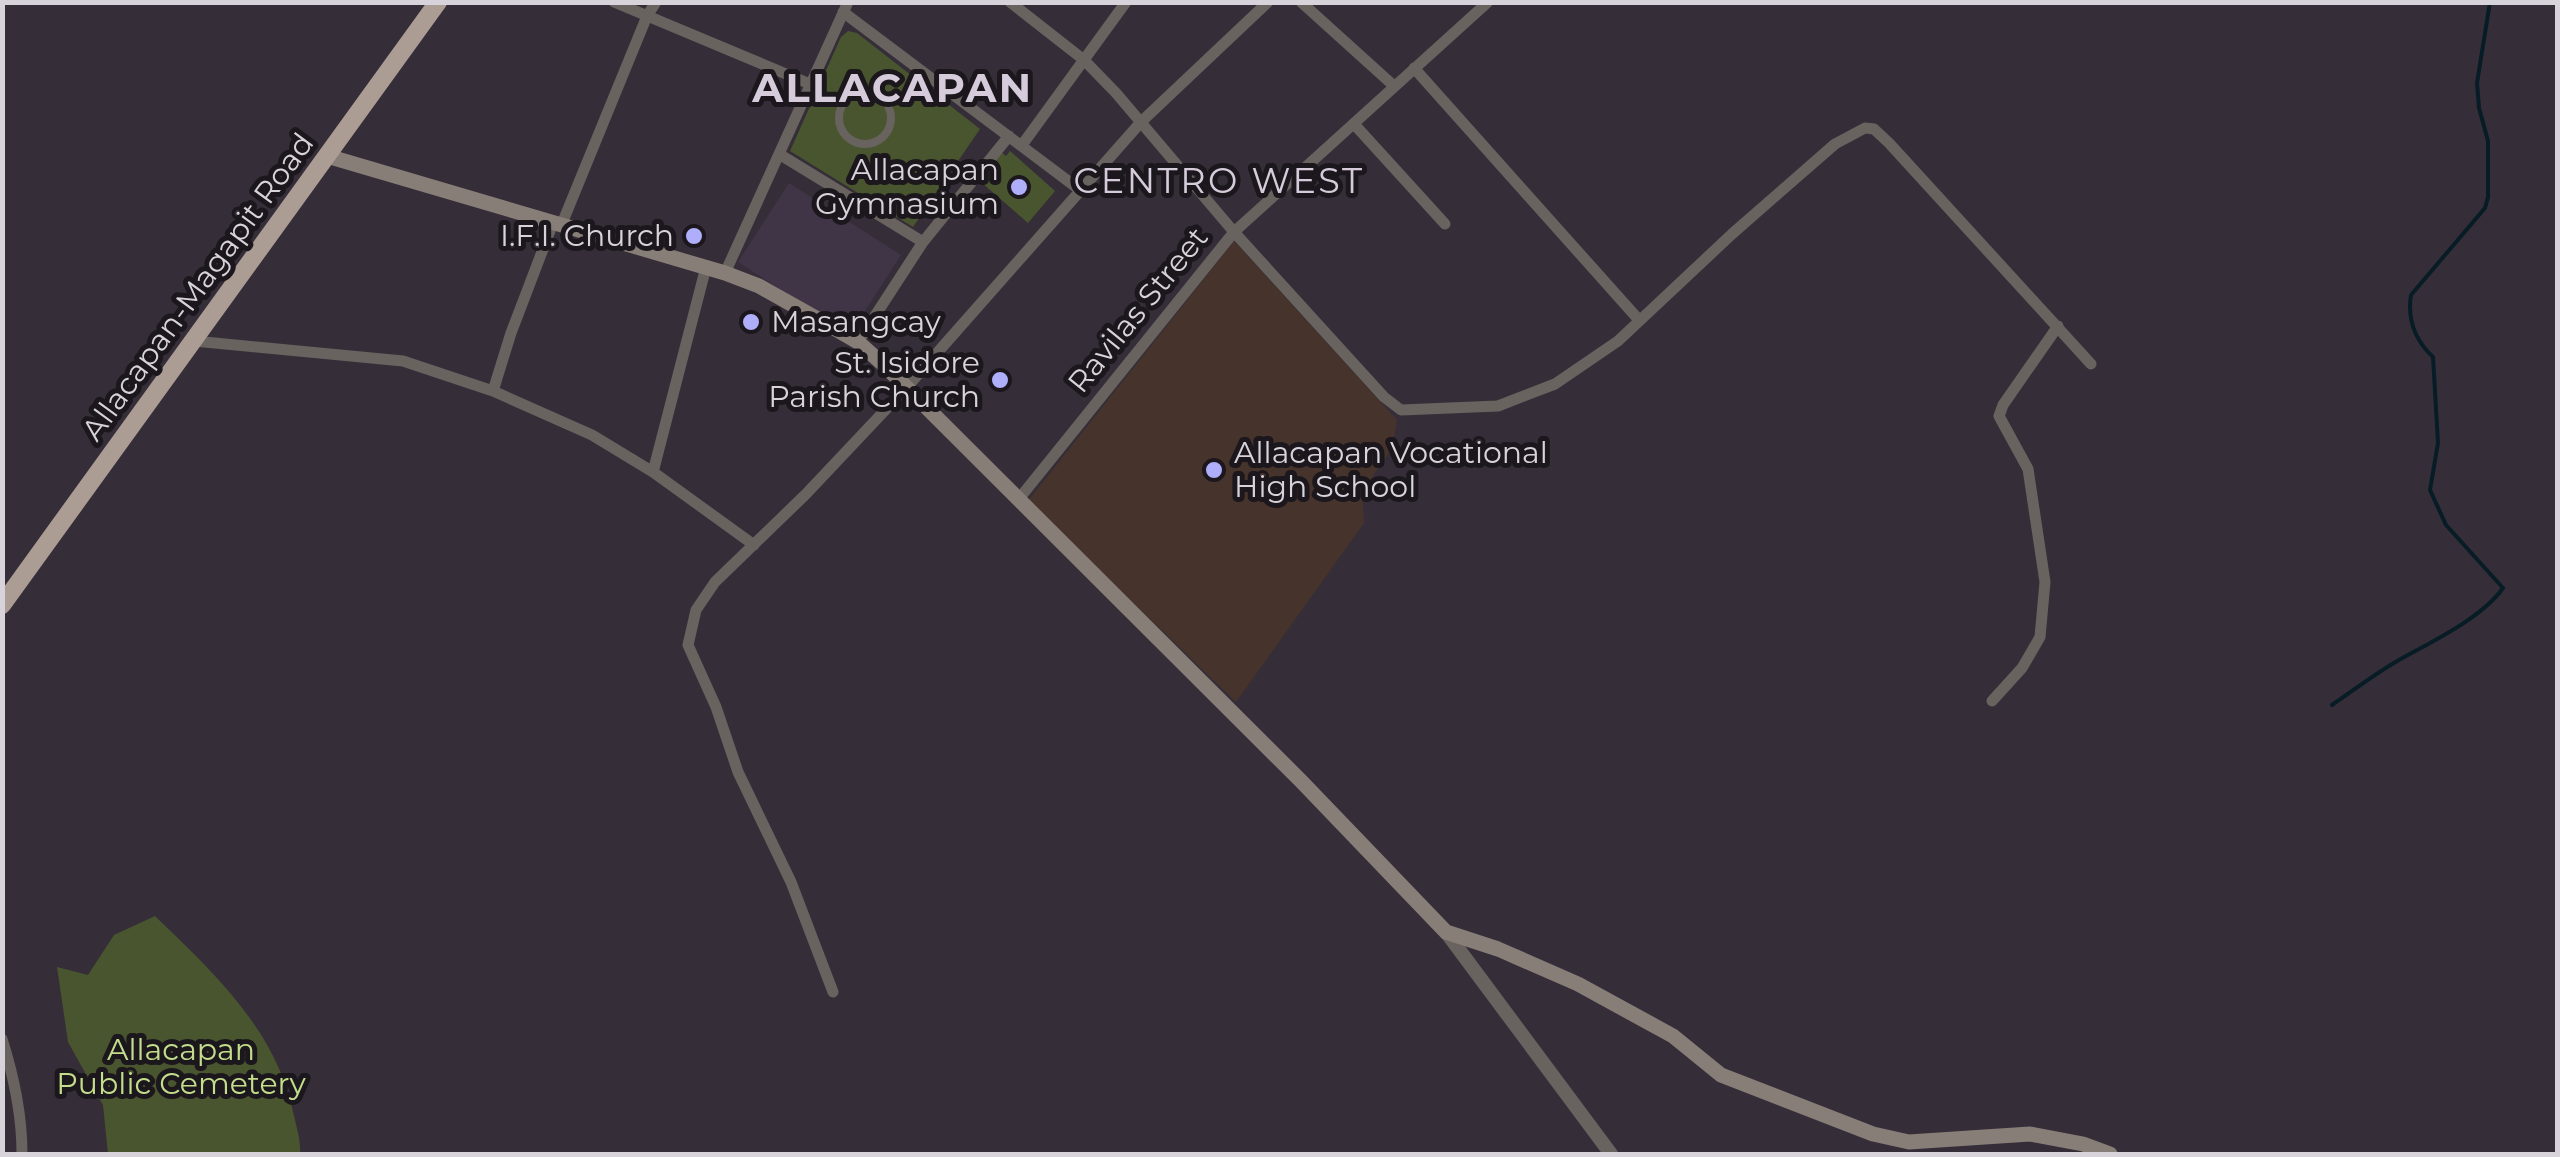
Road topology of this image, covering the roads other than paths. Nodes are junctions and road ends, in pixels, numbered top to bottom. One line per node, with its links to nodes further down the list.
1 (438, 2): 21 (highway, Allacapan-Magapit Road)
2 (614, 2): 10 (street)
3 (656, 2): 10 (street)
4 (1010, 2): 11 (street)
5 (1126, 2): 11 (street)
6 (1268, 2): 15 (street)
7 (1301, 2): 14 (street)
8 (1488, 2): 12 (street, Ravilas Street)
9 (846, 7): 13 (street); 17 (street)
10 (646, 16): 13 (street); 23 (street)
11 (1084, 60): 15 (street); 19 (street)
12 (1414, 68): 14 (street, Ravilas Street); 29 (street)
13 (810, 84): 20 (street)
14 (1394, 86): 16 (street, Ravilas Street)
15 (1141, 122): 22 (street); 25 (street)
16 (1354, 124): 24 (street); 25 (street, Ravilas Street)
17 (1009, 136): 19 (street); 26 (street)
18 (879, 140): 18 (street)
19 (1022, 145): 22 (street)
20 (780, 154): 26 (street); 28 (street)
21 (327, 156): 23 (main road); 31 (highway, Allacapan-Magapit Road)
22 (1080, 190): 34 (street)
23 (557, 224): 27 (main road); 35 (street)
24 (1445, 224)
25 (1234, 232): 29 (street); 37 (street, Ravilas Street)
26 (923, 242): 32 (street)
27 (706, 267): 28 (main road); 36 (street)
28 (725, 273): 32 (main road)
29 (1639, 320): 30 (street)
30 (2058, 326): 33 (street); 40 (street)
31 (194, 341): 35 (street); 39 (highway, Allacapan-Magapit Road)
32 (858, 342): 34 (main road)
33 (2091, 364)
34 (907, 388): 37 (main road); 38 (street)
35 (493, 392): 36 (street)
36 (653, 472): 38 (street)
37 (1018, 500): 41 (main road)
38 (754, 546): 42 (street)
39 (2, 605)
40 (1992, 700)
41 (1446, 932): 45 (street); 46 (main road)
42 (834, 992)
43 (2, 1039): 44 (street)
44 (22, 1154)
45 (1611, 1154)
46 (2110, 1154)

